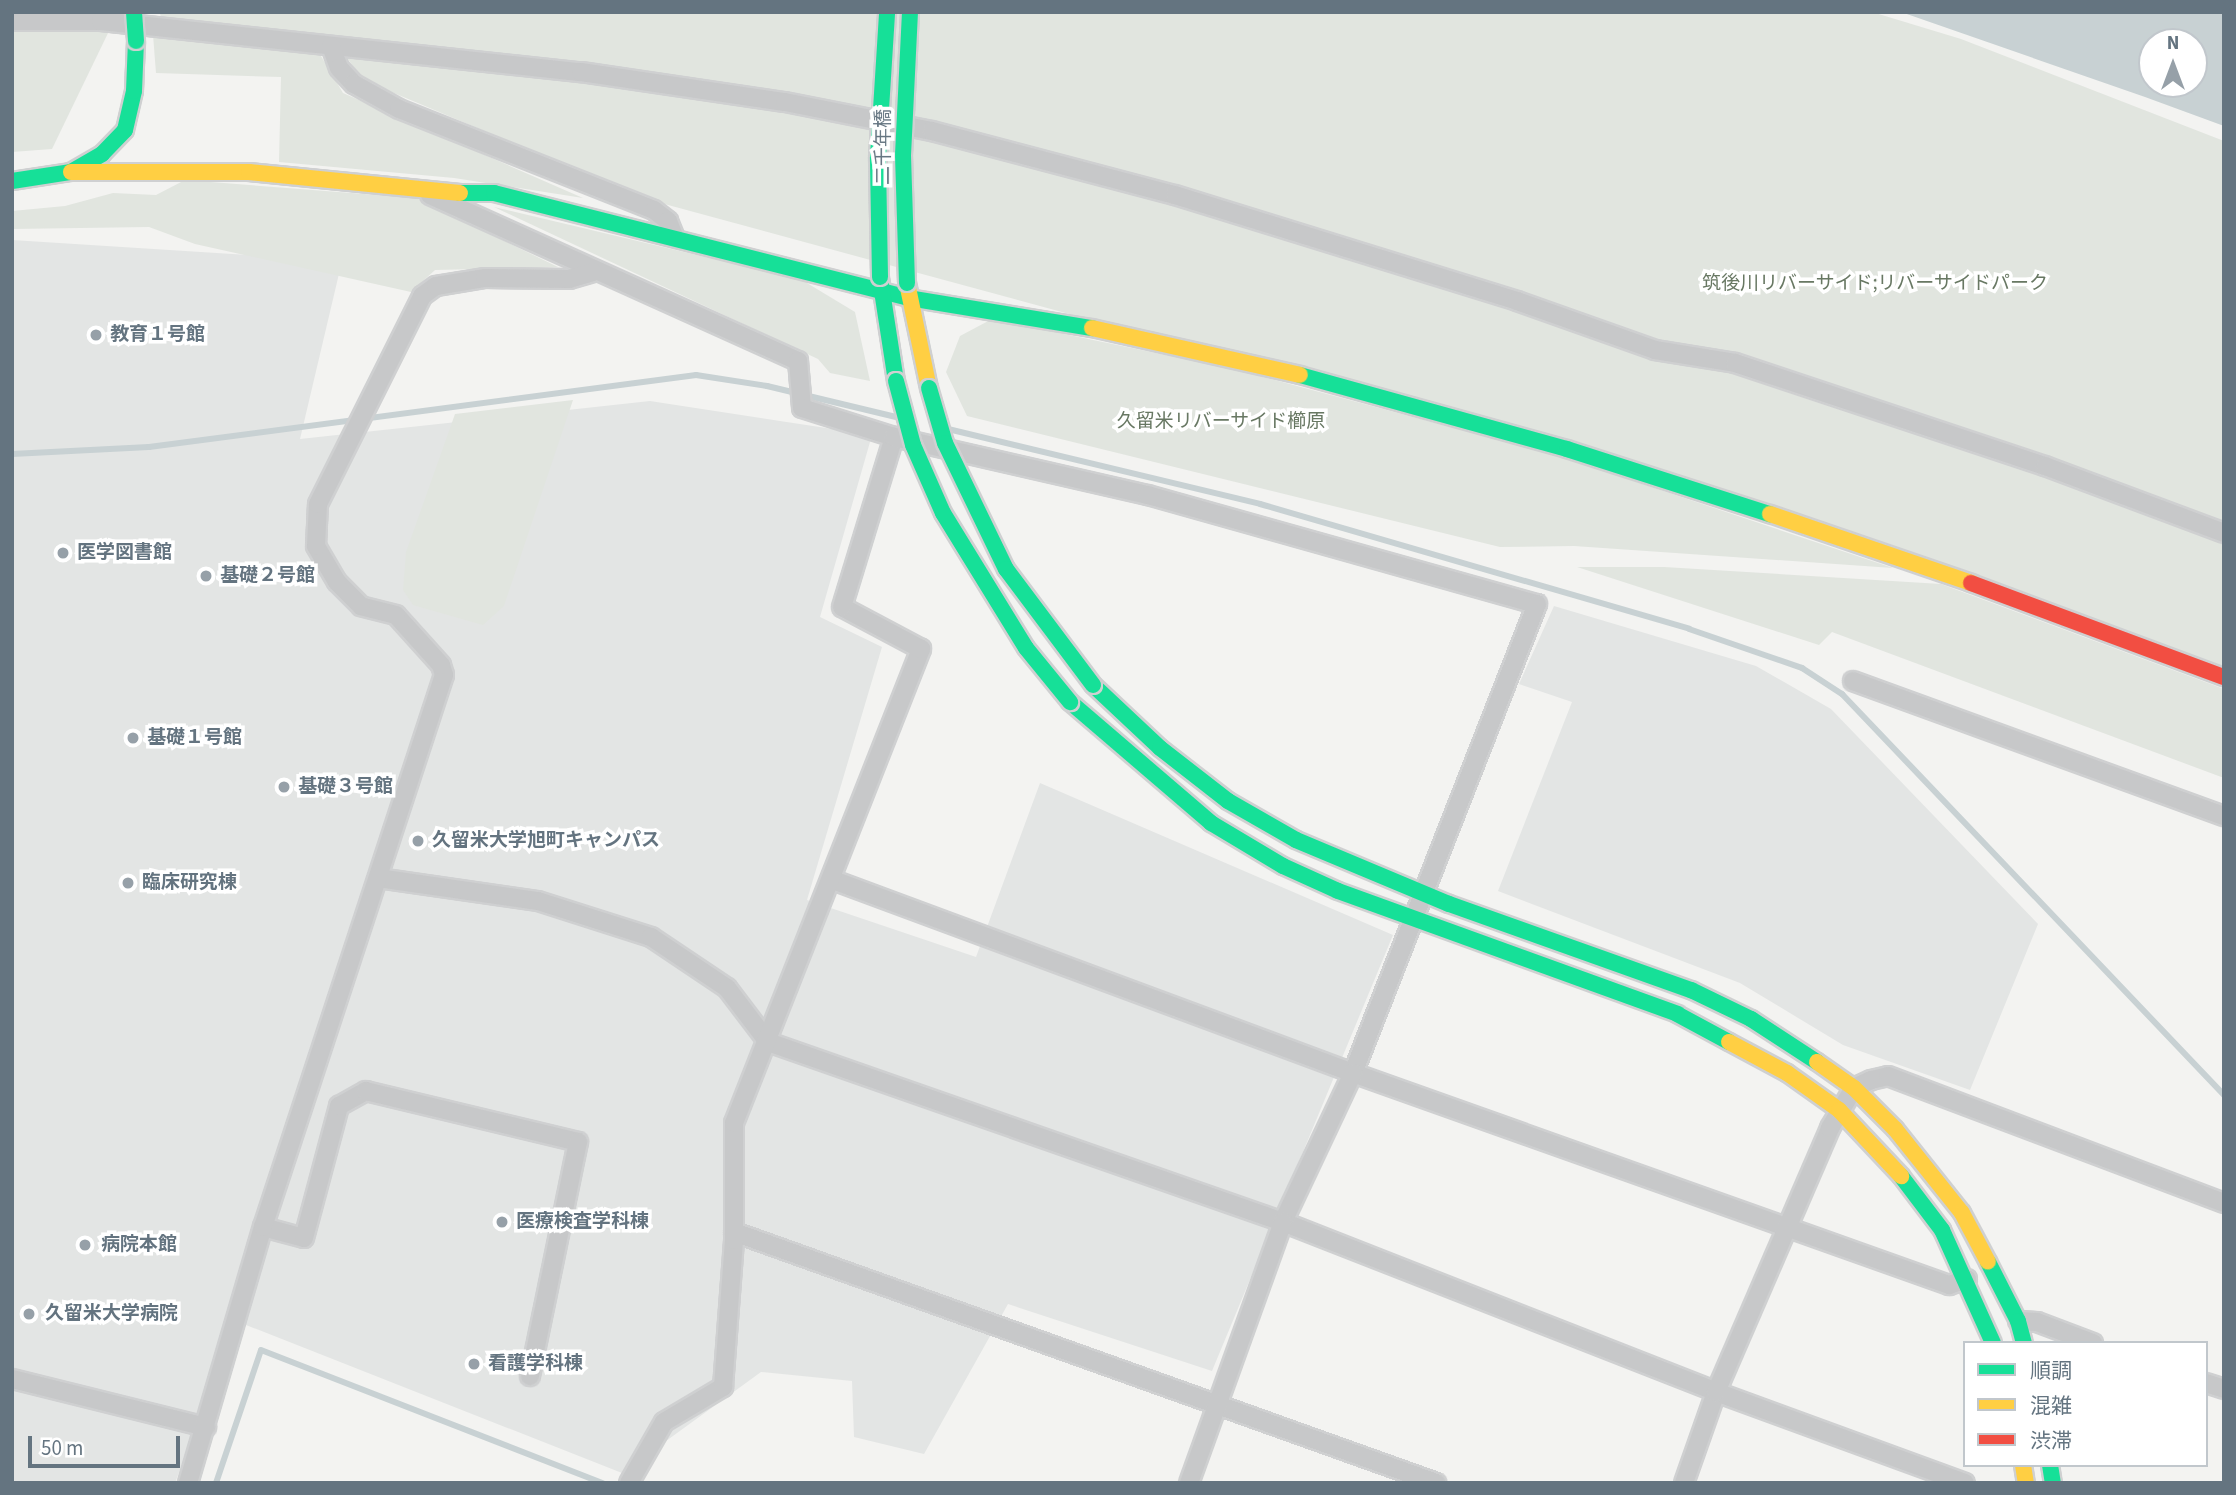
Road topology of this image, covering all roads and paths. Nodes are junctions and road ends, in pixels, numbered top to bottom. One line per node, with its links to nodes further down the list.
1 (134, 12): 6 (street, bridge)
2 (887, 12): 11 (street, 二千年橋, bridge)
3 (910, 12): 12 (street, 二千年橋, bridge)
4 (12, 21): 5 (street)
5 (331, 46): 9 (street); 14 (street)
6 (71, 172): 7 (street); 8 (street)
7 (12, 181)
8 (425, 193): 9 (street); 10 (street)
9 (674, 236): 11 (street)
10 (593, 272): 13 (street); 18 (street)
11 (881, 284): 12 (street); 21 (street, 二千年橋, bridge)
12 (908, 291): 15 (street); 20 (street, 二千年橋, bridge)
13 (894, 437): 19 (street); 20 (street)
14 (2224, 533)
15 (2224, 677)
16 (1853, 681): 17 (street)
17 (2224, 816)
18 (378, 878): 22 (street); 28 (street)
19 (833, 880): 22 (street); 23 (street)
20 (1425, 895): 21 (street); 24 (street, 二千年橋)
21 (1415, 919): 23 (street); 25 (street, 二千年橋)
22 (768, 1042): 27 (street); 30 (street)
23 (1353, 1073): 27 (street); 29 (street)
24 (1854, 1088): 25 (street); 26 (street); 32 (street, 二千年橋)
25 (1839, 1110): 29 (street); 31 (street, 二千年橋)
26 (2224, 1203)
27 (1283, 1222): 38 (street); 39 (street)
28 (263, 1227): 36 (street); 40 (street)
29 (1788, 1228): 31 (street); 38 (street)
30 (734, 1232): 39 (street); 42 (street)
31 (1967, 1279): 33 (street, 二千年橋)
32 (2018, 1321): 34 (street, 二千年橋); 35 (street)
33 (1992, 1341)
34 (2023, 1341)
35 (2088, 1341)
36 (530, 1376)
37 (12, 1379): 40 (street)
38 (1716, 1392): 45 (street); 46 (street)
39 (1218, 1403): 43 (street); 44 (street)
40 (206, 1427): 41 (street)
41 (188, 1483)
42 (629, 1483)
43 (1189, 1483)
44 (1436, 1483)
45 (1684, 1483)
46 (1965, 1483)

